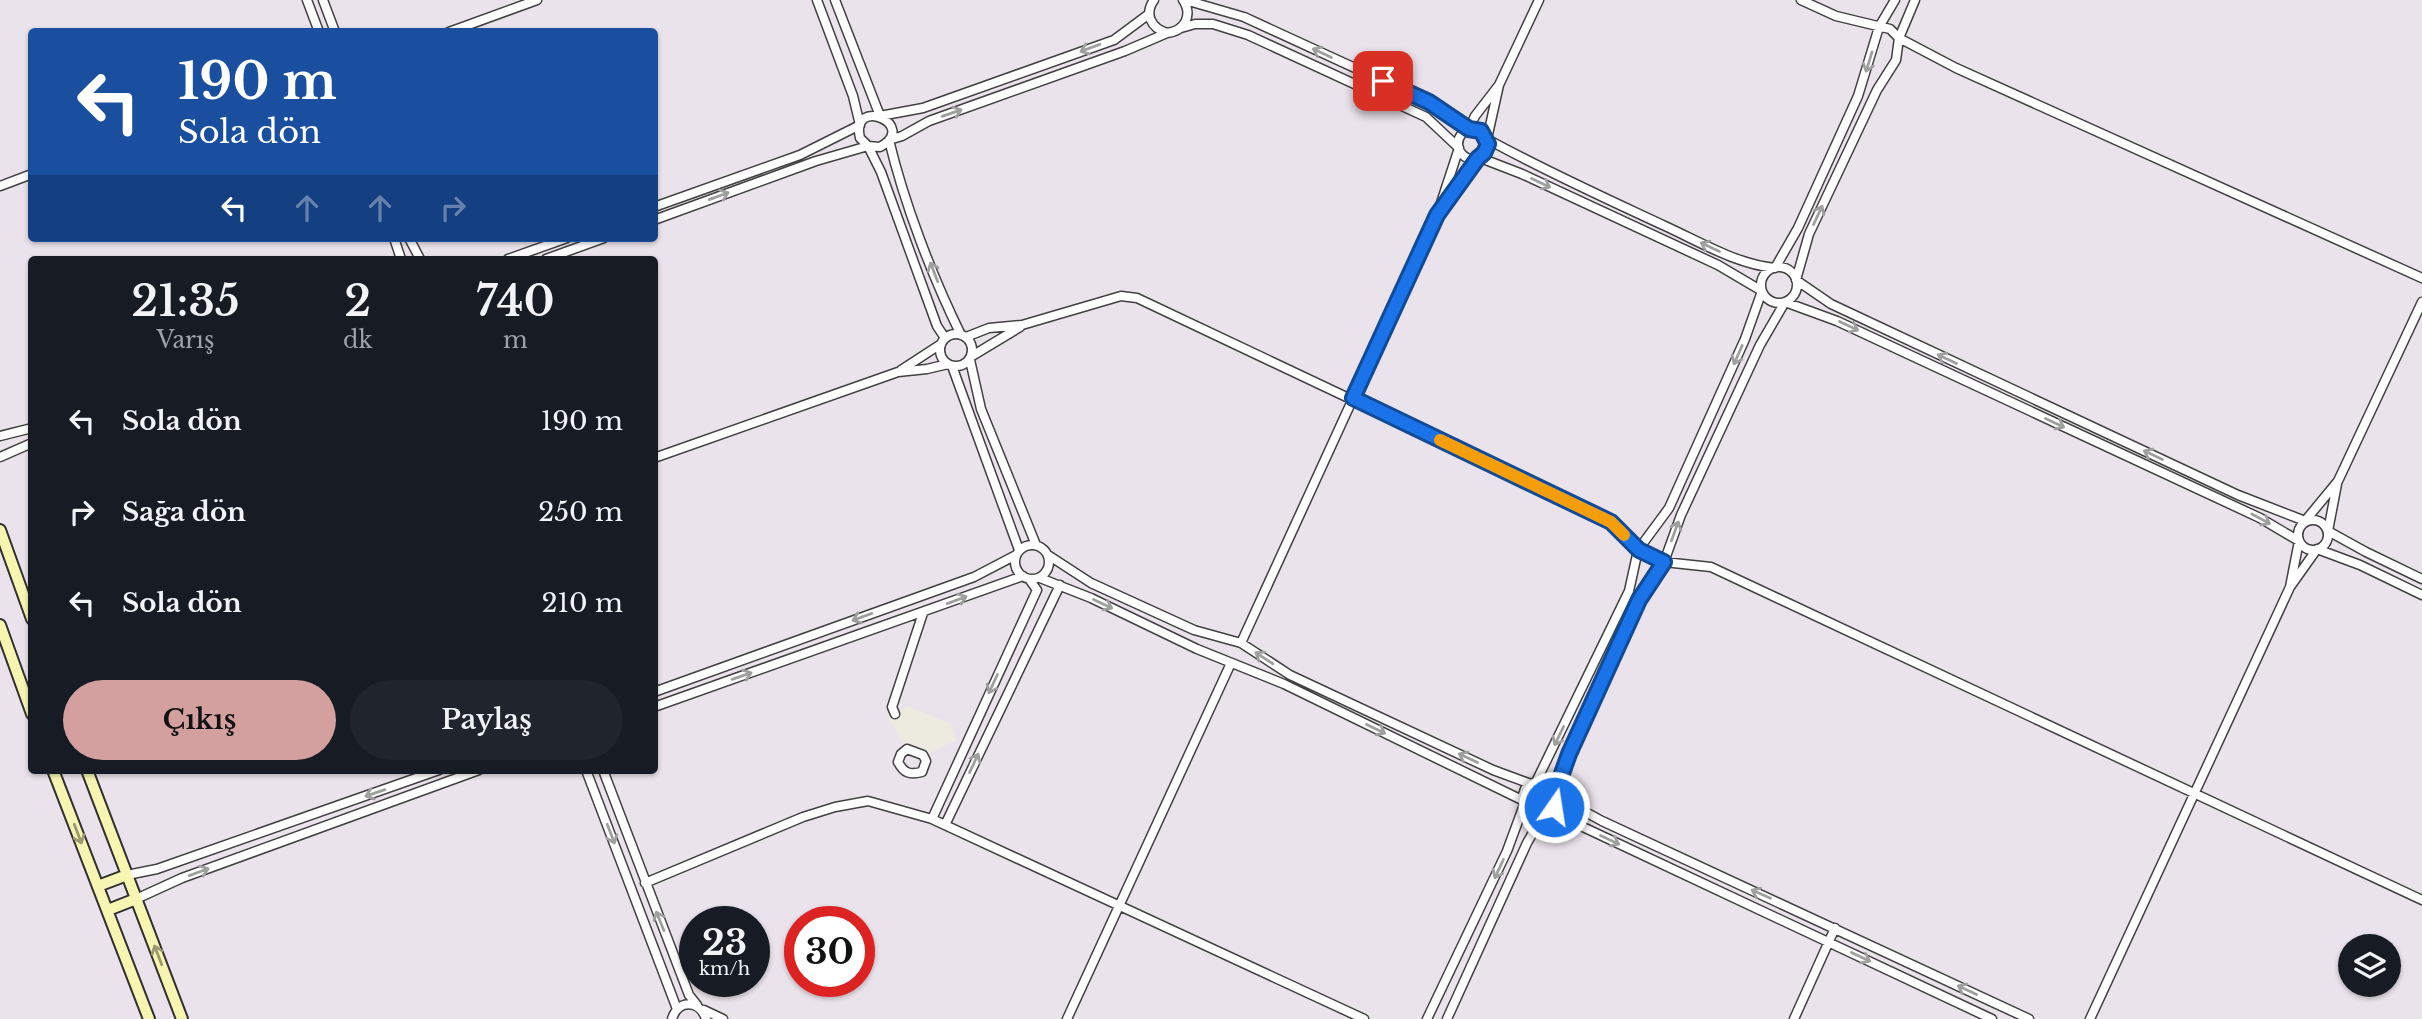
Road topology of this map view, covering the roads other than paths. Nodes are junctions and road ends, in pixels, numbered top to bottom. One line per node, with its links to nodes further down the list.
1 (307, 0): 13 (street)
2 (323, 0): 14 (street)
3 (537, 0): 15 (street)
4 (817, 0): 21 (street)
5 (835, 0): 20 (street)
6 (1184, 0): 16 (street); 22 (street, one-way to 6)
7 (1539, 0): 19 (street)
8 (1801, 0): 12 (street)
9 (1895, 0): 12 (street)
10 (1915, 0): 18 (street)
11 (1150, 5): 17 (street); 20 (street, one-way to 20)
12 (1879, 27): 18 (street); 41 (street, one-way to 41)
13 (317, 28)
14 (334, 28)
15 (460, 28)
16 (1181, 28): 17 (street); 26 (street)
17 (1167, 33): 24 (street, one-way to 17)
18 (1899, 38): 42 (street); 43 (street, one-way to 18)
19 (1499, 85): 22 (street); 23 (street)
20 (880, 116): 21 (street); 24 (street)
21 (860, 125): 25 (street); 28 (street)
22 (1469, 129): 23 (street); 26 (street)
23 (1487, 139): 27 (street); 41 (street, one-way to 23)
24 (889, 140): 25 (street); 48 (street, one-way to 24)
25 (868, 146): 29 (street); 49 (street)
26 (1458, 148): 27 (street); 35 (street)
27 (1478, 158): 35 (street); 44 (street, one-way to 44)
28 (789, 159): 29 (street); 32 (street)
29 (793, 170): 34 (street, one-way to 29)
30 (28, 176): 31 (street)
31 (0, 186)
32 (673, 201): 33 (street); 34 (street)
33 (658, 206)
34 (677, 212): 36 (street)
35 (1437, 215): 55 (street)
36 (658, 219)
37 (556, 242): 39 (street)
38 (593, 242): 40 (street)
39 (517, 256)
40 (554, 256)
41 (1774, 268): 43 (street); 44 (street)
42 (2422, 278)
43 (1796, 280): 45 (street); 53 (street, one-way to 43)
44 (1762, 291): 45 (street); 72 (street, one-way to 72)
45 (1785, 302): 54 (street, one-way to 54); 75 (street, one-way to 45)
46 (2422, 302): 64 (street)
47 (1022, 326): 48 (street); 50 (street); 55 (street)
48 (964, 336): 49 (street); 50 (street)
49 (943, 341): 51 (street); 52 (street)
50 (971, 358): 51 (street); 70 (street)
51 (950, 365): 52 (street); 73 (street)
52 (898, 372): 62 (street)
53 (1979, 374): 54 (street); 57 (street)
54 (1974, 385): 59 (street, one-way to 59)
55 (1353, 398): 72 (street); 85 (street)
56 (28, 429): 58 (street)
57 (2099, 430): 59 (street); 63 (street, one-way to 57)
58 (0, 436)
59 (2094, 441): 65 (street)
60 (28, 445): 61 (street)
61 (0, 457)
62 (658, 457)
63 (2190, 473): 65 (street); 66 (street)
64 (2338, 481): 66 (street); 68 (street)
65 (2185, 484): 69 (street, one-way to 69)
66 (2305, 521): 68 (street); 69 (street)
67 (0, 530): 82 (street)
68 (2328, 531): 71 (street); 78 (street)
69 (2299, 541): 71 (street); 80 (street)
70 (1035, 545): 73 (street); 74 (street)
71 (2317, 549): 80 (street); 81 (street)
72 (1639, 550): 75 (street); 101 (street, one-way to 101)
73 (1018, 552): 76 (street); 87 (street, one-way to 87)
74 (1048, 555): 77 (street); 85 (street)
75 (1664, 562): 103 (street); 104 (street)
76 (1026, 578): 77 (street); 83 (street, one-way to 76); 107 (street, one-way to 107)
77 (1040, 578): 79 (street)
78 (2422, 579)
79 (1060, 585): 86 (street, one-way to 86); 108 (street, one-way to 79)
80 (2290, 587): 103 (street)
81 (2422, 595)
82 (28, 608)
83 (923, 613): 88 (street, one-way to 83); 93 (street)
84 (0, 625): 89 (street)
85 (1241, 643): 91 (street, one-way to 85)
86 (1231, 663): 94 (street); 116 (street)
87 (708, 672): 88 (street); 90 (street)
88 (713, 687): 92 (street)
89 (27, 689)
90 (658, 691)
91 (1353, 705): 94 (street); 101 (street, one-way to 91)
92 (658, 706)
93 (895, 714)
94 (1348, 715): 105 (street, one-way to 105)
95 (55, 774): 113 (street, one-way to 113)
96 (89, 774): 111 (street)
97 (468, 774): 102 (street)
98 (587, 774): 123 (street, one-way to 123)
99 (604, 774): 112 (street)
100 (425, 775): 102 (street); 111 (street, one-way to 111)
101 (1534, 783): 104 (street); 105 (street)
102 (429, 788): 114 (street, one-way to 102)
103 (2195, 792): 115 (street); 136 (street)
104 (1556, 794): 106 (street); 109 (street)
105 (1523, 803): 106 (street); 119 (street, one-way to 119)
106 (1545, 814): 110 (street, one-way to 110); 120 (street)
107 (932, 819): 108 (street); 112 (street)
108 (945, 825): 116 (street)
109 (1659, 847): 110 (street); 118 (street, one-way to 109)
110 (1653, 860): 121 (street)
111 (127, 875): 113 (street); 114 (street)
112 (645, 883): 122 (street, one-way to 112)
113 (98, 886): 117 (street)
114 (136, 899): 117 (street); 125 (street, one-way to 114)
115 (2422, 900)
116 (1119, 906): 129 (street); 130 (street)
117 (108, 910): 124 (street)
118 (1835, 928): 121 (street); 135 (street, one-way to 118)
119 (1470, 931): 120 (street); 131 (street)
120 (1483, 937): 132 (street)
121 (1829, 942): 133 (street); 134 (street, one-way to 134)
122 (699, 1007): 123 (street); 127 (street); 128 (street)
123 (674, 1014): 126 (street)
124 (149, 1019)
125 (182, 1019)
126 (664, 1019)
127 (706, 1019)
128 (723, 1019)
129 (1067, 1019)
130 (1364, 1019)
131 (1427, 1019)
132 (1447, 1019)
133 (1794, 1019)
134 (1992, 1019)
135 (2029, 1019)
136 (2090, 1019)

